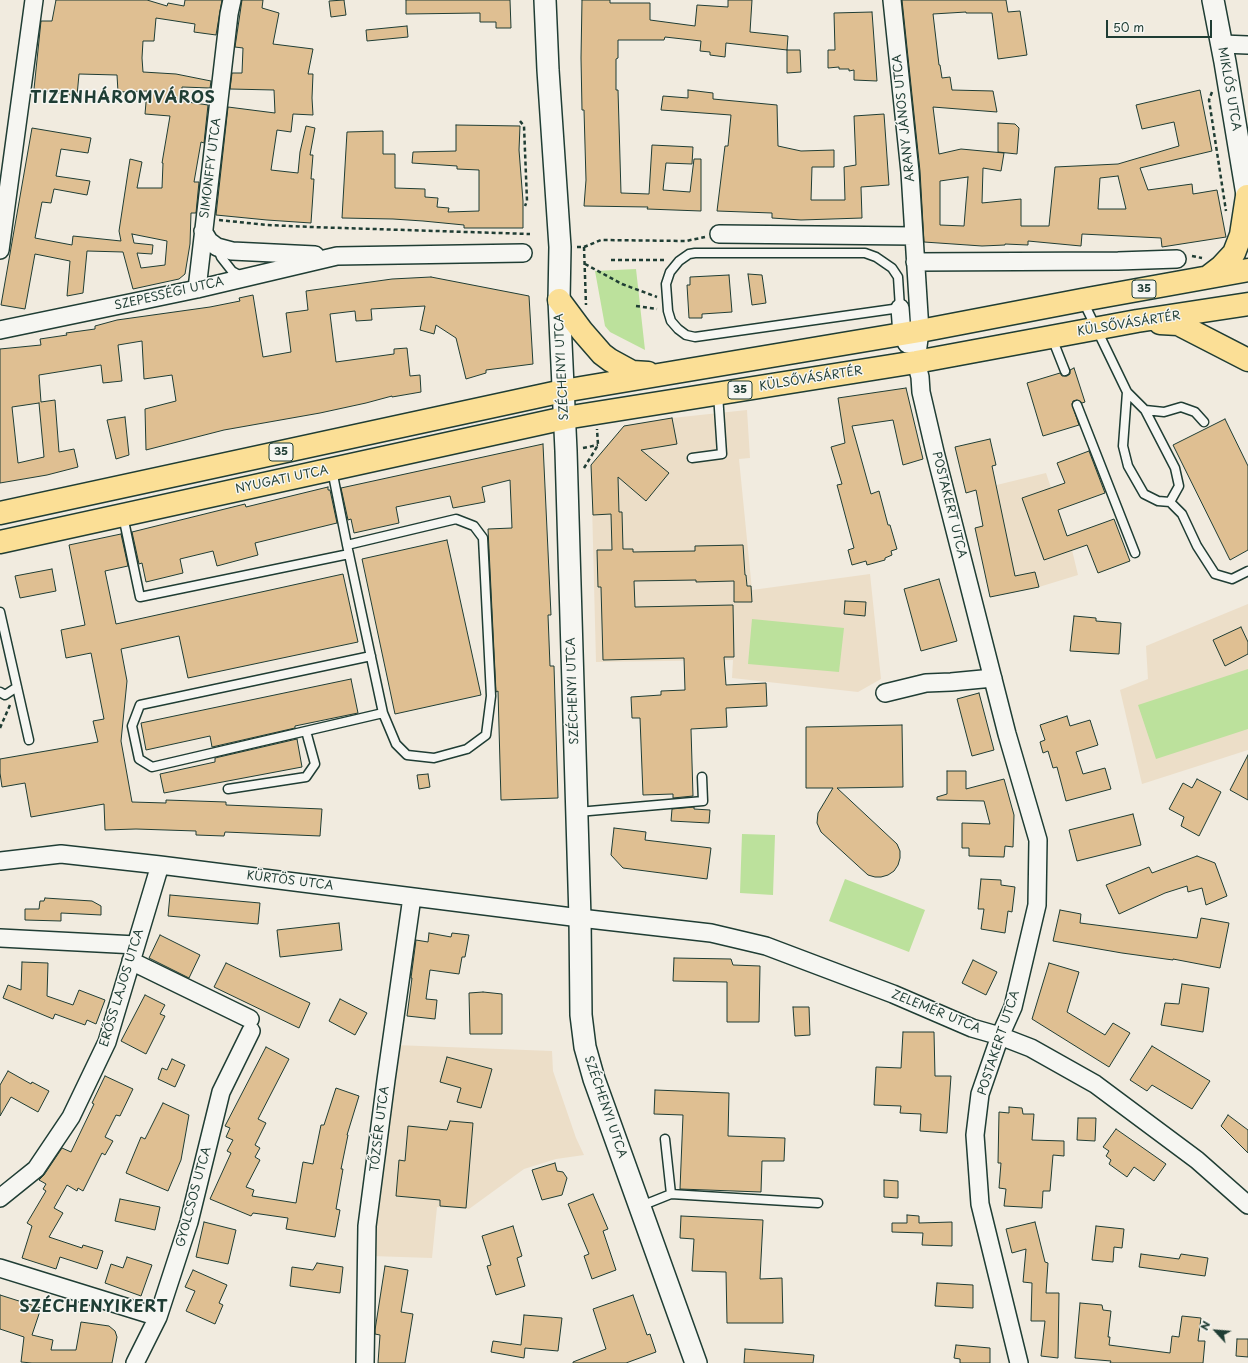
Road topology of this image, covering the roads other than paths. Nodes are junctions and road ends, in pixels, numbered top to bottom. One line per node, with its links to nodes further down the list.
1 (34, 0): 13 (street)
2 (232, 0): 9 (street, SIMONFFY UTCA)
3 (545, 0): 22 (street, SZÉCHENYI UTCA)
4 (892, 0): 11 (street, ARANY JÁNOS UTCA)
5 (1213, 0): 6 (street, MIKLÓS UTCA)
6 (1222, 44): 7 (street); 8 (street, MIKLÓS UTCA)
7 (1248, 46)
8 (1247, 199): 20 (main road)
9 (204, 225): 12 (street); 21 (street, SIMONFFY UTCA)
10 (719, 234): 11 (street)
11 (914, 236): 17 (street)
12 (217, 247): 15 (street, SZEPESSÉGI UTCA); 19 (lane)
13 (0, 250)
14 (523, 253): 15 (street, SZEPESSÉGI UTCA)
15 (337, 256): 19 (street, SZEPESSÉGI UTCA)
16 (1177, 259): 17 (street)
17 (915, 262): 29 (street)
18 (1248, 270): 20 (main road, 35)
19 (244, 277): 21 (street, SZEPESSÉGI UTCA)
20 (1207, 278): 23 (main road, 35)
21 (197, 289): 28 (street, SZEPESSÉGI UTCA)
22 (559, 300): 34 (main road); 35 (street, SZÉCHENYI UTCA)
23 (1082, 300): 27 (lane); 29 (main road, 35)
24 (895, 303): 24 (lane); 29 (street)
25 (1248, 304): 26 (main road, KÜLSŐVÁSÁRTÉR / 35)
26 (1136, 321): 27 (main road, KÜLSŐVÁSÁRTÉR / 35); 31 (main road)
27 (1096, 329): 30 (main road, KÜLSŐVÁSÁRTÉR / 35); 36 (lane)
28 (0, 330)
29 (911, 332): 32 (street, POSTAKERT UTCA); 34 (main road, 35)
30 (1052, 337): 32 (main road, KÜLSŐVÁSÁRTÉR / 35); 33 (lane)
31 (1248, 360)
32 (916, 362): 37 (main road, KÜLSŐVÁSÁRTÉR / 35); 53 (street, POSTAKERT UTCA)
33 (1065, 371)
34 (665, 374): 35 (main road, 35)
35 (563, 391): 40 (street, SZÉCHENYI UTCA); 45 (main road, 35)
36 (1127, 392): 39 (lane); 44 (lane)
37 (718, 394): 40 (main road, KÜLSŐVÁSÁRTÉR / 35); 42 (lane)
38 (1077, 405): 49 (lane)
39 (1145, 410): 41 (lane); 44 (lane)
40 (565, 418): 43 (main road, NYUGATI UTCA / 35); 62 (street, SZÉCHENYI UTCA)
41 (1204, 422)
42 (692, 458)
43 (332, 469): 46 (main road, NYUGATI UTCA / 35); 48 (lane)
44 (1170, 502): 50 (lane)
45 (0, 513)
46 (123, 515): 47 (main road, NYUGATI UTCA / 35); 48 (lane)
47 (0, 542)
48 (348, 550): 52 (lane); 57 (lane)
49 (1135, 553)
50 (1248, 572)
51 (0, 612): 54 (lane)
52 (371, 656): 57 (lane); 58 (lane)
53 (993, 678): 56 (street); 70 (street, POSTAKERT UTCA)
54 (17, 687): 55 (lane); 59 (lane)
55 (0, 692)
56 (885, 693)
57 (383, 713): 58 (lane)
58 (306, 731): 61 (lane)
59 (29, 740)
60 (702, 777): 62 (lane)
61 (228, 789)
62 (577, 812): 66 (street, SZÉCHENYI UTCA)
63 (0, 861): 64 (street, KÜRTÖS UTCA)
64 (160, 865): 65 (street, KÜRTÖS UTCA); 68 (street, ERŐSS LAJOS UTCA)
65 (412, 897): 66 (street, KÜRTÖS UTCA); 80 (street, TŐZSÉR UTCA)
66 (580, 918): 70 (street, ZELEMÉR UTCA); 76 (street, SZÉCHENYI UTCA)
67 (0, 938): 68 (street)
68 (136, 945): 69 (street, ERŐSS LAJOS UTCA)
69 (131, 961): 73 (street, ERŐSS LAJOS UTCA); 78 (street, GYOLCSOS UTCA)
70 (1000, 1036): 75 (street, ZELEMÉR UTCA); 82 (street, POSTAKERT UTCA)
71 (665, 1139): 72 (lane)
72 (671, 1194): 74 (lane); 76 (lane)
73 (0, 1198)
74 (818, 1203)
75 (1248, 1205)
76 (640, 1206): 81 (street, SZÉCHENYI UTCA)
77 (0, 1268): 78 (street)
78 (158, 1318): 79 (street, GYOLCSOS UTCA)
79 (135, 1363)
80 (365, 1363)
81 (696, 1363)
82 (1019, 1363)

